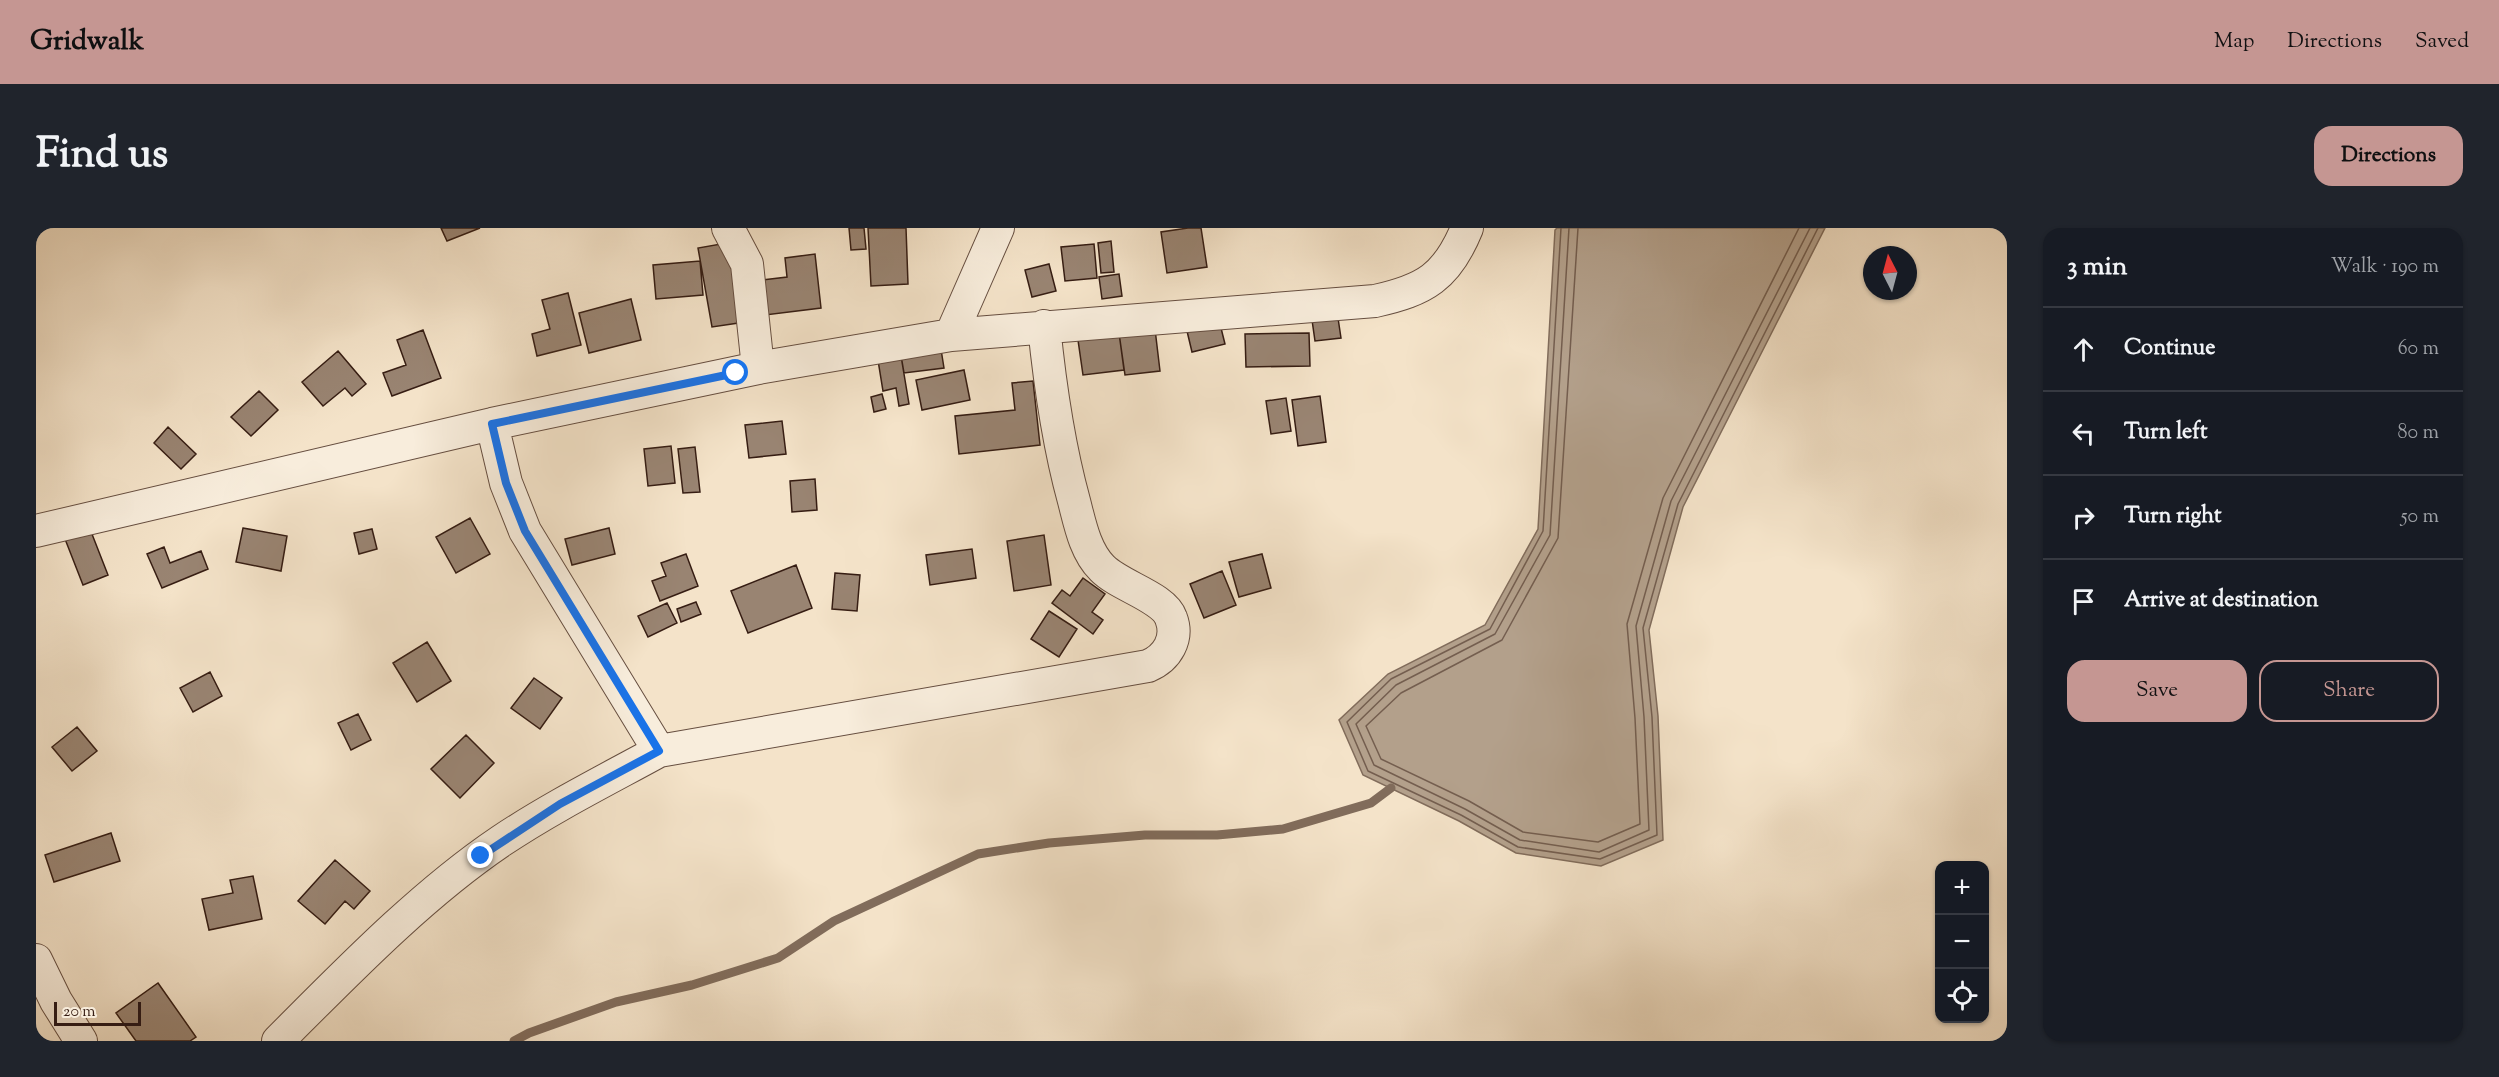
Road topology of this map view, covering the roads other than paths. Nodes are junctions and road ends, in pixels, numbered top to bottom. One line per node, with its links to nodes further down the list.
1 (728, 228): 6 (street)
2 (998, 228): 5 (street)
3 (1467, 228): 4 (street)
4 (1044, 326): 5 (street); 9 (street)
5 (951, 334): 6 (street)
6 (758, 368): 7 (street)
7 (492, 424): 8 (street); 9 (street)
8 (36, 531)
9 (659, 751): 12 (street)
10 (36, 960): 11 (street)
11 (81, 1041)
12 (278, 1041)

